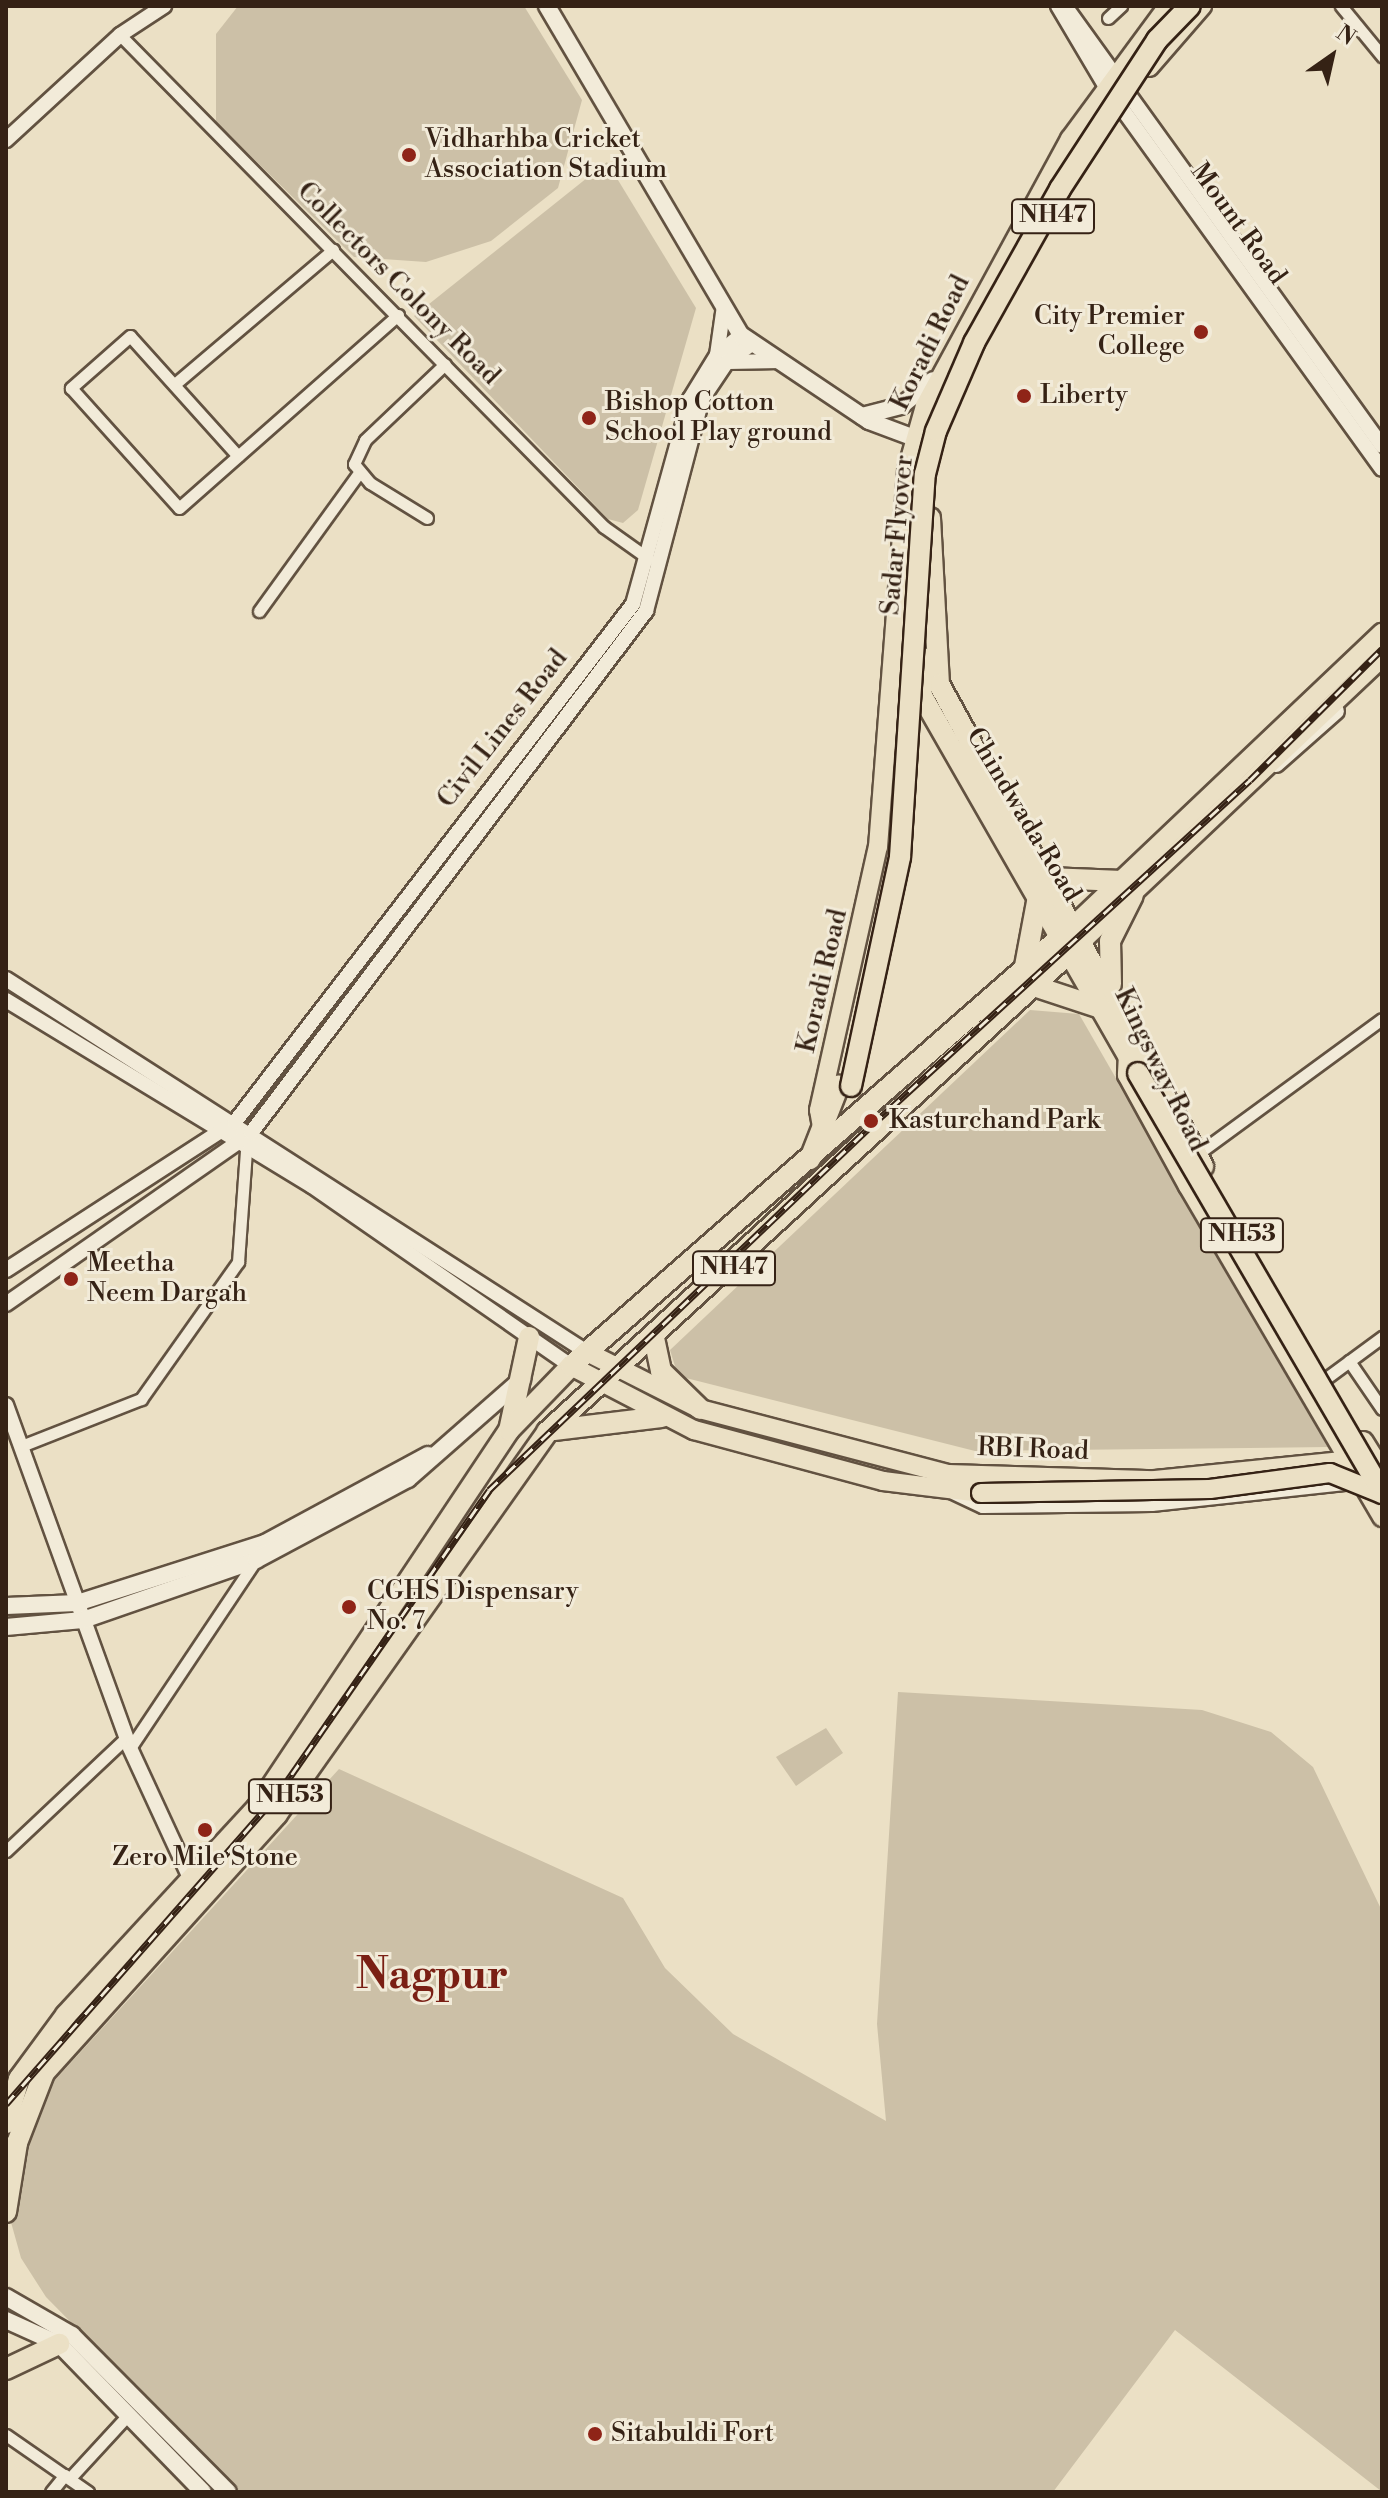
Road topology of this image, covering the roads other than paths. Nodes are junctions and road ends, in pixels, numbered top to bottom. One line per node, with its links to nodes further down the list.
1 (148, 6): 17 (street)
2 (164, 6): 13 (street)
3 (547, 6): 20 (main road)
4 (1058, 6): 15 (street, Mount Road)
5 (1065, 6): 15 (street)
6 (1121, 6): 12 (street)
7 (1179, 6): 54 (highway, Sadar Flyover, bridge)
8 (1190, 6): 54 (highway, Sadar Flyover, bridge)
9 (1202, 6): 16 (main road, NH47)
10 (1341, 6): 14 (street)
11 (1162, 12): 15 (main road, Koradi Road / NH47)
12 (1108, 18)
13 (120, 35): 18 (street); 19 (street, Collectors Colony Road)
14 (1382, 56)
15 (1109, 78): 16 (street, Mount Road); 26 (main road, Koradi Road / NH47)
16 (1126, 99): 30 (main road, NH47); 31 (street); 33 (street, Mount Road)
17 (6, 126)
18 (6, 140)
19 (333, 250): 21 (street, Collectors Colony Road); 27 (street)
20 (724, 306): 22 (main road); 23 (street)
21 (398, 315): 25 (street, Collectors Colony Road); 32 (street)
22 (747, 339): 23 (street); 24 (main road)
23 (722, 359): 24 (street); 36 (street, Civil Lines Road); 57 (street)
24 (780, 361): 28 (main road)
25 (445, 364): 34 (street); 36 (street, Collectors Colony Road)
26 (940, 371): 28 (main road); 29 (main road, Koradi Road / NH47)
27 (176, 383): 32 (street); 32 (street)
28 (862, 416): 29 (main road)
29 (914, 440): 30 (main road); 37 (main road, Koradi Road / NH47)
30 (938, 446): 42 (highway, NH47)
31 (1382, 446)
32 (238, 456)
33 (1382, 469)
34 (359, 473): 35 (street); 38 (street)
35 (427, 518)
36 (649, 559): 55 (street, Civil Lines Road)
37 (901, 573): 42 (highway); 56 (main road, Koradi Road / NH47)
38 (259, 611)
39 (1382, 626): 43 (main road)
40 (1382, 633): 43 (main road)
41 (1380, 668): 43 (main road)
42 (944, 716): 44 (highway, Chindwada Road / NH47)
43 (1271, 757): 45 (main road)
44 (1044, 884): 45 (highway); 46 (highway, Chindwada Road / NH47); 47 (highway)
45 (1128, 888): 46 (main road); 51 (highway)
46 (1073, 938): 47 (highway); 49 (highway); 51 (highway, Kingsway Road / NH53)
47 (1025, 966): 56 (highway)
48 (6, 979): 55 (street)
49 (1037, 987): 51 (highway); 61 (highway)
50 (6, 1000): 58 (street)
51 (1106, 1000): 53 (highway, Kingsway Road / NH53); 60 (highway, NH53)
52 (1382, 1019): 60 (street)
53 (1133, 1063): 82 (main road, Kingsway Road); 86 (highway, bridge)
54 (845, 1086): 56 (highway, Sadar Flyover)
55 (235, 1122): 57 (street); 58 (street, Civil Lines Road)
56 (832, 1132): 61 (highway); 67 (highway, NH47)
57 (251, 1133): 59 (street); 67 (street)
58 (218, 1135): 59 (street); 62 (street, Civil Lines Road)
59 (240, 1147): 63 (street); 64 (street); 80 (street)
60 (1196, 1155): 72 (highway, NH53)
61 (847, 1163): 66 (highway, NH47)
62 (6, 1270)
63 (6, 1304)
64 (529, 1337): 69 (street); 71 (highway)
65 (1382, 1337): 68 (street)
66 (654, 1338): 70 (highway, NH47); 75 (highway)
67 (587, 1352): 69 (highway, NH47); 70 (main road, RBI Road)
68 (1349, 1361): 72 (street); 76 (street)
69 (571, 1366): 73 (main road); 78 (highway, NH53)
70 (618, 1369): 73 (highway, NH47); 75 (main road, RBI Road)
71 (522, 1379): 78 (highway); 81 (main road)
72 (1325, 1379): 83 (highway, NH53)
73 (599, 1385): 77 (main road); 79 (highway, NH53)
74 (6, 1405): 80 (street)
75 (700, 1409): 82 (main road, RBI Road)
76 (1382, 1409)
77 (661, 1417): 79 (highway); 85 (main road)
78 (509, 1430): 96 (highway, NH53)
79 (547, 1432): 99 (highway, NH53)
80 (21, 1446): 90 (street)
81 (429, 1455): 88 (main road); 89 (main road)
82 (1344, 1461): 83 (main road, RBI Road); 84 (main road, Kingsway Road)
83 (1380, 1469): 84 (street)
84 (1356, 1482): 85 (street); 87 (main road, Kingsway Road)
85 (954, 1493): 86 (main road, bridge)
86 (1382, 1493)
87 (1382, 1517)
88 (265, 1543): 89 (street); 90 (main road)
89 (256, 1560): 92 (main road); 94 (street)
90 (77, 1603): 91 (main road); 92 (street)
91 (6, 1606)
92 (83, 1620): 93 (main road); 94 (street)
93 (6, 1627)
94 (128, 1743): 95 (street); 96 (street)
95 (6, 1851)
96 (191, 1880): 97 (highway, NH53)
97 (11, 2086): 98 (highway, NH53)
98 (6, 2123)
99 (6, 2212)
100 (6, 2297): 104 (main road)
101 (6, 2320): 102 (main road)
102 (59, 2344): 103 (highway); 104 (main road)
103 (6, 2369)
104 (131, 2409): 106 (street); 109 (main road); 110 (main road)
105 (6, 2435): 106 (street)
106 (68, 2476): 107 (street); 108 (street)
107 (51, 2492)
108 (88, 2492)
109 (203, 2492)
110 (228, 2492)

